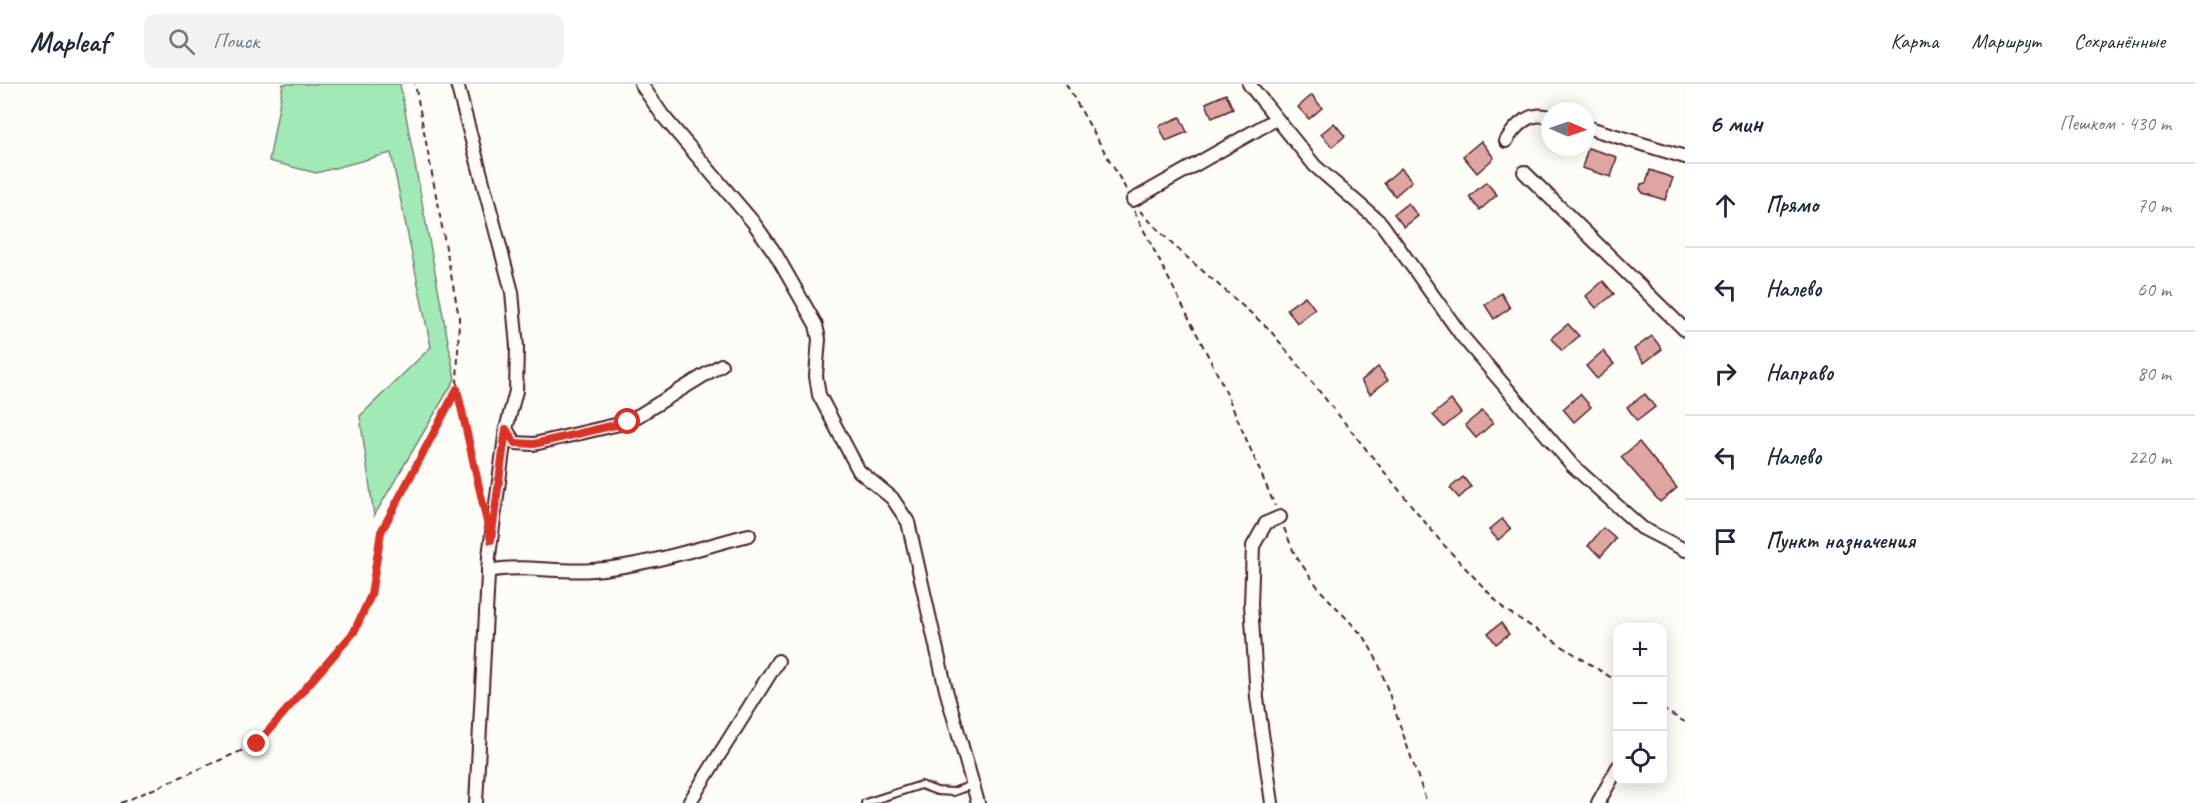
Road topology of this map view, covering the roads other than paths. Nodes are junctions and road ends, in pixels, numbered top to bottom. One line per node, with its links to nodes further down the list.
1 (457, 84): 13 (street)
2 (641, 84): 20 (street)
3 (1248, 84): 5 (street)
4 (1541, 115): 7 (street)
5 (1276, 119): 10 (street); 16 (street)
6 (1595, 130): 8 (street)
7 (1506, 141)
8 (1685, 157)
9 (1524, 172): 11 (street)
10 (1130, 199)
11 (1685, 330)
12 (722, 365): 13 (street)
13 (506, 429): 17 (street)
14 (1280, 517): 25 (street)
15 (749, 535): 17 (street)
16 (1685, 550)
17 (488, 570): 21 (street)
18 (778, 661): 22 (street)
19 (1613, 775): 26 (street)
20 (972, 785): 23 (lane); 24 (street)
21 (476, 803)
22 (689, 803)
23 (865, 803)
24 (978, 803)
25 (1272, 803)
26 (1598, 803)

